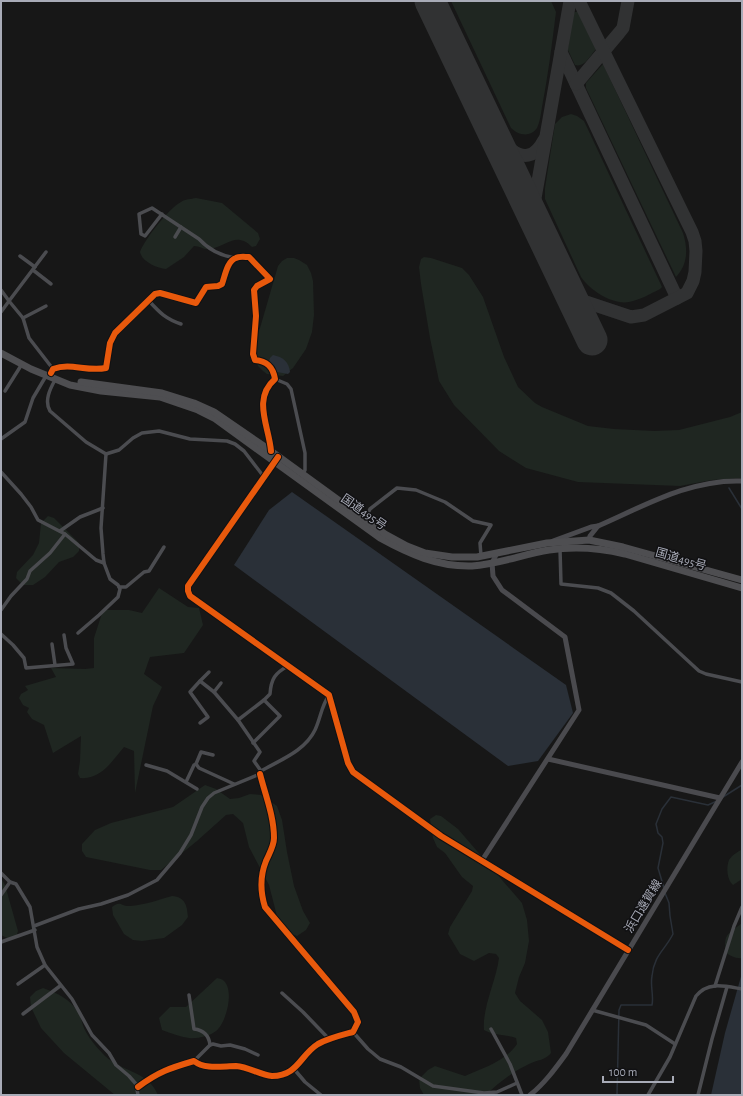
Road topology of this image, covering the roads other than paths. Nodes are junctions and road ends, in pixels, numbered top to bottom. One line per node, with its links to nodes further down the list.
1 (162, 214): 1 (street); 2 (street)
2 (181, 227): 3 (street); 6 (street)
3 (174, 237)
4 (46, 252): 7 (street)
5 (20, 256): 7 (street)
6 (236, 258): 11 (street); 20 (street)
7 (34, 268): 8 (street); 10 (street)
8 (51, 284)
9 (1, 290): 10 (street)
10 (9, 301): 13 (street); 14 (street)
11 (149, 301): 15 (street); 19 (street)
12 (46, 306): 14 (street)
13 (1, 312)
14 (23, 318): 19 (street)
15 (181, 324)
16 (1, 347): 19 (highway, 国道495号)
17 (1, 352): 18 (highway, 国道495号)
18 (22, 364): 19 (highway, 国道495号); 22 (street)
19 (50, 372): 21 (highway, 国道495号); 23 (street); 24 (highway, 国道495号)
20 (275, 379): 24 (street); 28 (street)
21 (55, 380): 25 (street); 26 (highway, 国道495号)
22 (5, 391)
23 (1, 438)
24 (271, 451): 26 (highway, 国道495号)
25 (106, 454): 29 (street); 31 (street)
26 (277, 459): 28 (highway, 国道495号); 29 (street); 43 (highway, 国道495号)
27 (1, 472): 34 (street)
28 (303, 474): 32 (highway, 国道495号)
29 (264, 477): 53 (street)
30 (742, 481): 33 (street)
31 (102, 508): 34 (street); 42 (street)
32 (365, 519): 41 (highway, 国道495号); 41 (street)
33 (598, 526): 36 (street); 37 (street)
34 (60, 531): 35 (street)
35 (65, 534): 42 (street); 47 (street)
36 (589, 540): 38 (highway, 国道495号); 44 (highway, 国道495号)
37 (547, 543): 38 (highway, 国道495号); 40 (highway, 国道495号)
38 (559, 545): 43 (highway, 国道495号); 46 (highway, 国道495号); 56 (street)
39 (164, 547): 45 (street)
40 (497, 553): 41 (highway, 国道495号); 43 (street)
41 (480, 556)
42 (104, 563): 45 (street)
43 (492, 563): 67 (street)
44 (742, 580)
45 (119, 587): 48 (street)
46 (742, 588)
47 (1, 610)
48 (78, 633)
49 (1, 634): 52 (street)
50 (64, 635): 52 (street)
51 (52, 644): 52 (street)
52 (55, 665)
53 (288, 666): 60 (street); 62 (street)
54 (209, 672): 55 (street)
55 (200, 681): 58 (street); 59 (street)
56 (742, 682)
57 (221, 684): 59 (street)
58 (190, 692): 61 (street); 64 (street)
59 (214, 692): 63 (street)
60 (329, 695): 71 (street); 76 (street)
61 (186, 696)
62 (264, 700): 63 (street); 65 (street)
63 (238, 720): 65 (street)
64 (200, 723)
65 (253, 743): 71 (street)
66 (213, 755): 69 (street)
67 (548, 759): 75 (street); 76 (street)
68 (742, 762): 75 (street, 浜口遠賀線)
69 (196, 764): 72 (street); 73 (street)
70 (146, 765): 72 (street)
71 (260, 772): 73 (street); 95 (street)
72 (186, 782): 74 (street)
73 (234, 784): 81 (street)
74 (196, 789)
75 (720, 798): 83 (street, 浜口遠賀線)
76 (481, 862): 83 (street)
77 (1, 873): 78 (street)
78 (10, 882): 79 (street); 81 (street)
79 (1, 895)
80 (742, 907): 87 (street)
81 (34, 928): 82 (street); 84 (street)
82 (1, 942)
83 (628, 950): 92 (street, 浜口遠賀線)
84 (45, 965): 85 (street); 86 (street)
85 (18, 984)
86 (60, 986): 93 (street); 103 (street)
87 (715, 986): 88 (street); 97 (street)
88 (727, 987): 89 (street); 109 (street)
89 (742, 989)
90 (282, 993): 96 (street)
91 (189, 995): 98 (street)
92 (592, 1010): 97 (street); 107 (street, 浜口遠賀線)
93 (24, 1014)
94 (491, 1029): 102 (street)
95 (353, 1032): 96 (street); 102 (street)
96 (329, 1039): 101 (street)
97 (675, 1044): 108 (street)
98 (210, 1045): 99 (street); 100 (street)
99 (258, 1055)
100 (194, 1061): 101 (street); 103 (street)
101 (294, 1069): 105 (street)
102 (517, 1084): 106 (street)
103 (138, 1087): 104 (street)
104 (138, 1095)
105 (321, 1095)
106 (522, 1095)
107 (530, 1095)
108 (648, 1095)
109 (698, 1095)

